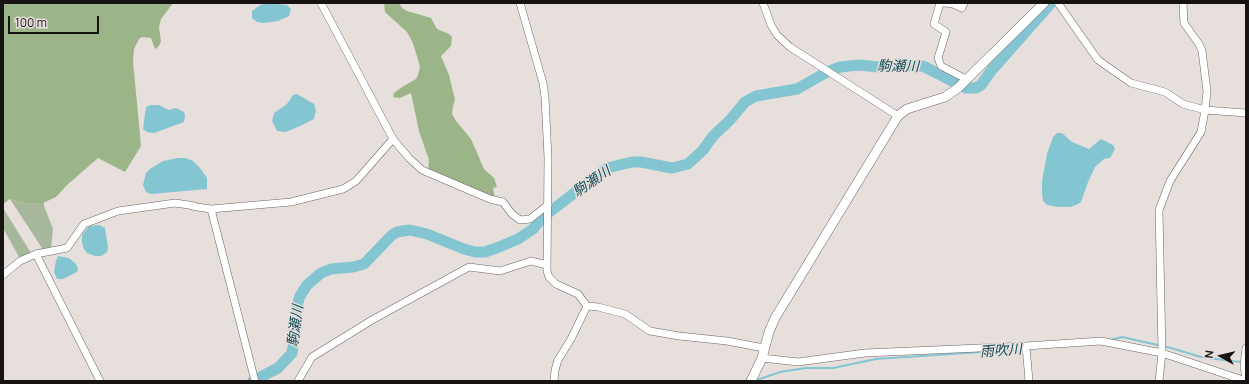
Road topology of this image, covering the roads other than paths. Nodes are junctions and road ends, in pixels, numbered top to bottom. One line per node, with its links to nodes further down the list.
1 (322, 3): 14 (street)
2 (520, 3): 15 (street)
3 (763, 3): 13 (street)
4 (940, 3): 10 (street)
5 (944, 3): 6 (street)
6 (964, 3)
7 (1044, 3): 10 (street)
8 (1058, 3): 11 (street)
9 (1183, 3): 11 (street)
10 (963, 83): 13 (street)
11 (1206, 110): 12 (street); 24 (street)
12 (1246, 113)
13 (898, 116): 22 (street)
14 (393, 139): 15 (street); 16 (street)
15 (547, 207): 18 (street)
16 (211, 209): 17 (street); 26 (street)
17 (36, 254): 19 (street); 28 (street)
18 (547, 265): 20 (street); 29 (street)
19 (3, 275)
20 (587, 306): 22 (street); 30 (street)
21 (1026, 346): 24 (street); 25 (street); 31 (street)
22 (764, 348): 25 (street)
23 (1246, 348): 33 (street)
24 (1162, 353): 32 (street); 33 (street)
25 (762, 358): 27 (street)
26 (254, 378)
27 (753, 378)
28 (100, 381)
29 (298, 381)
30 (554, 381)
31 (1029, 381)
32 (1159, 381)
33 (1246, 381)

